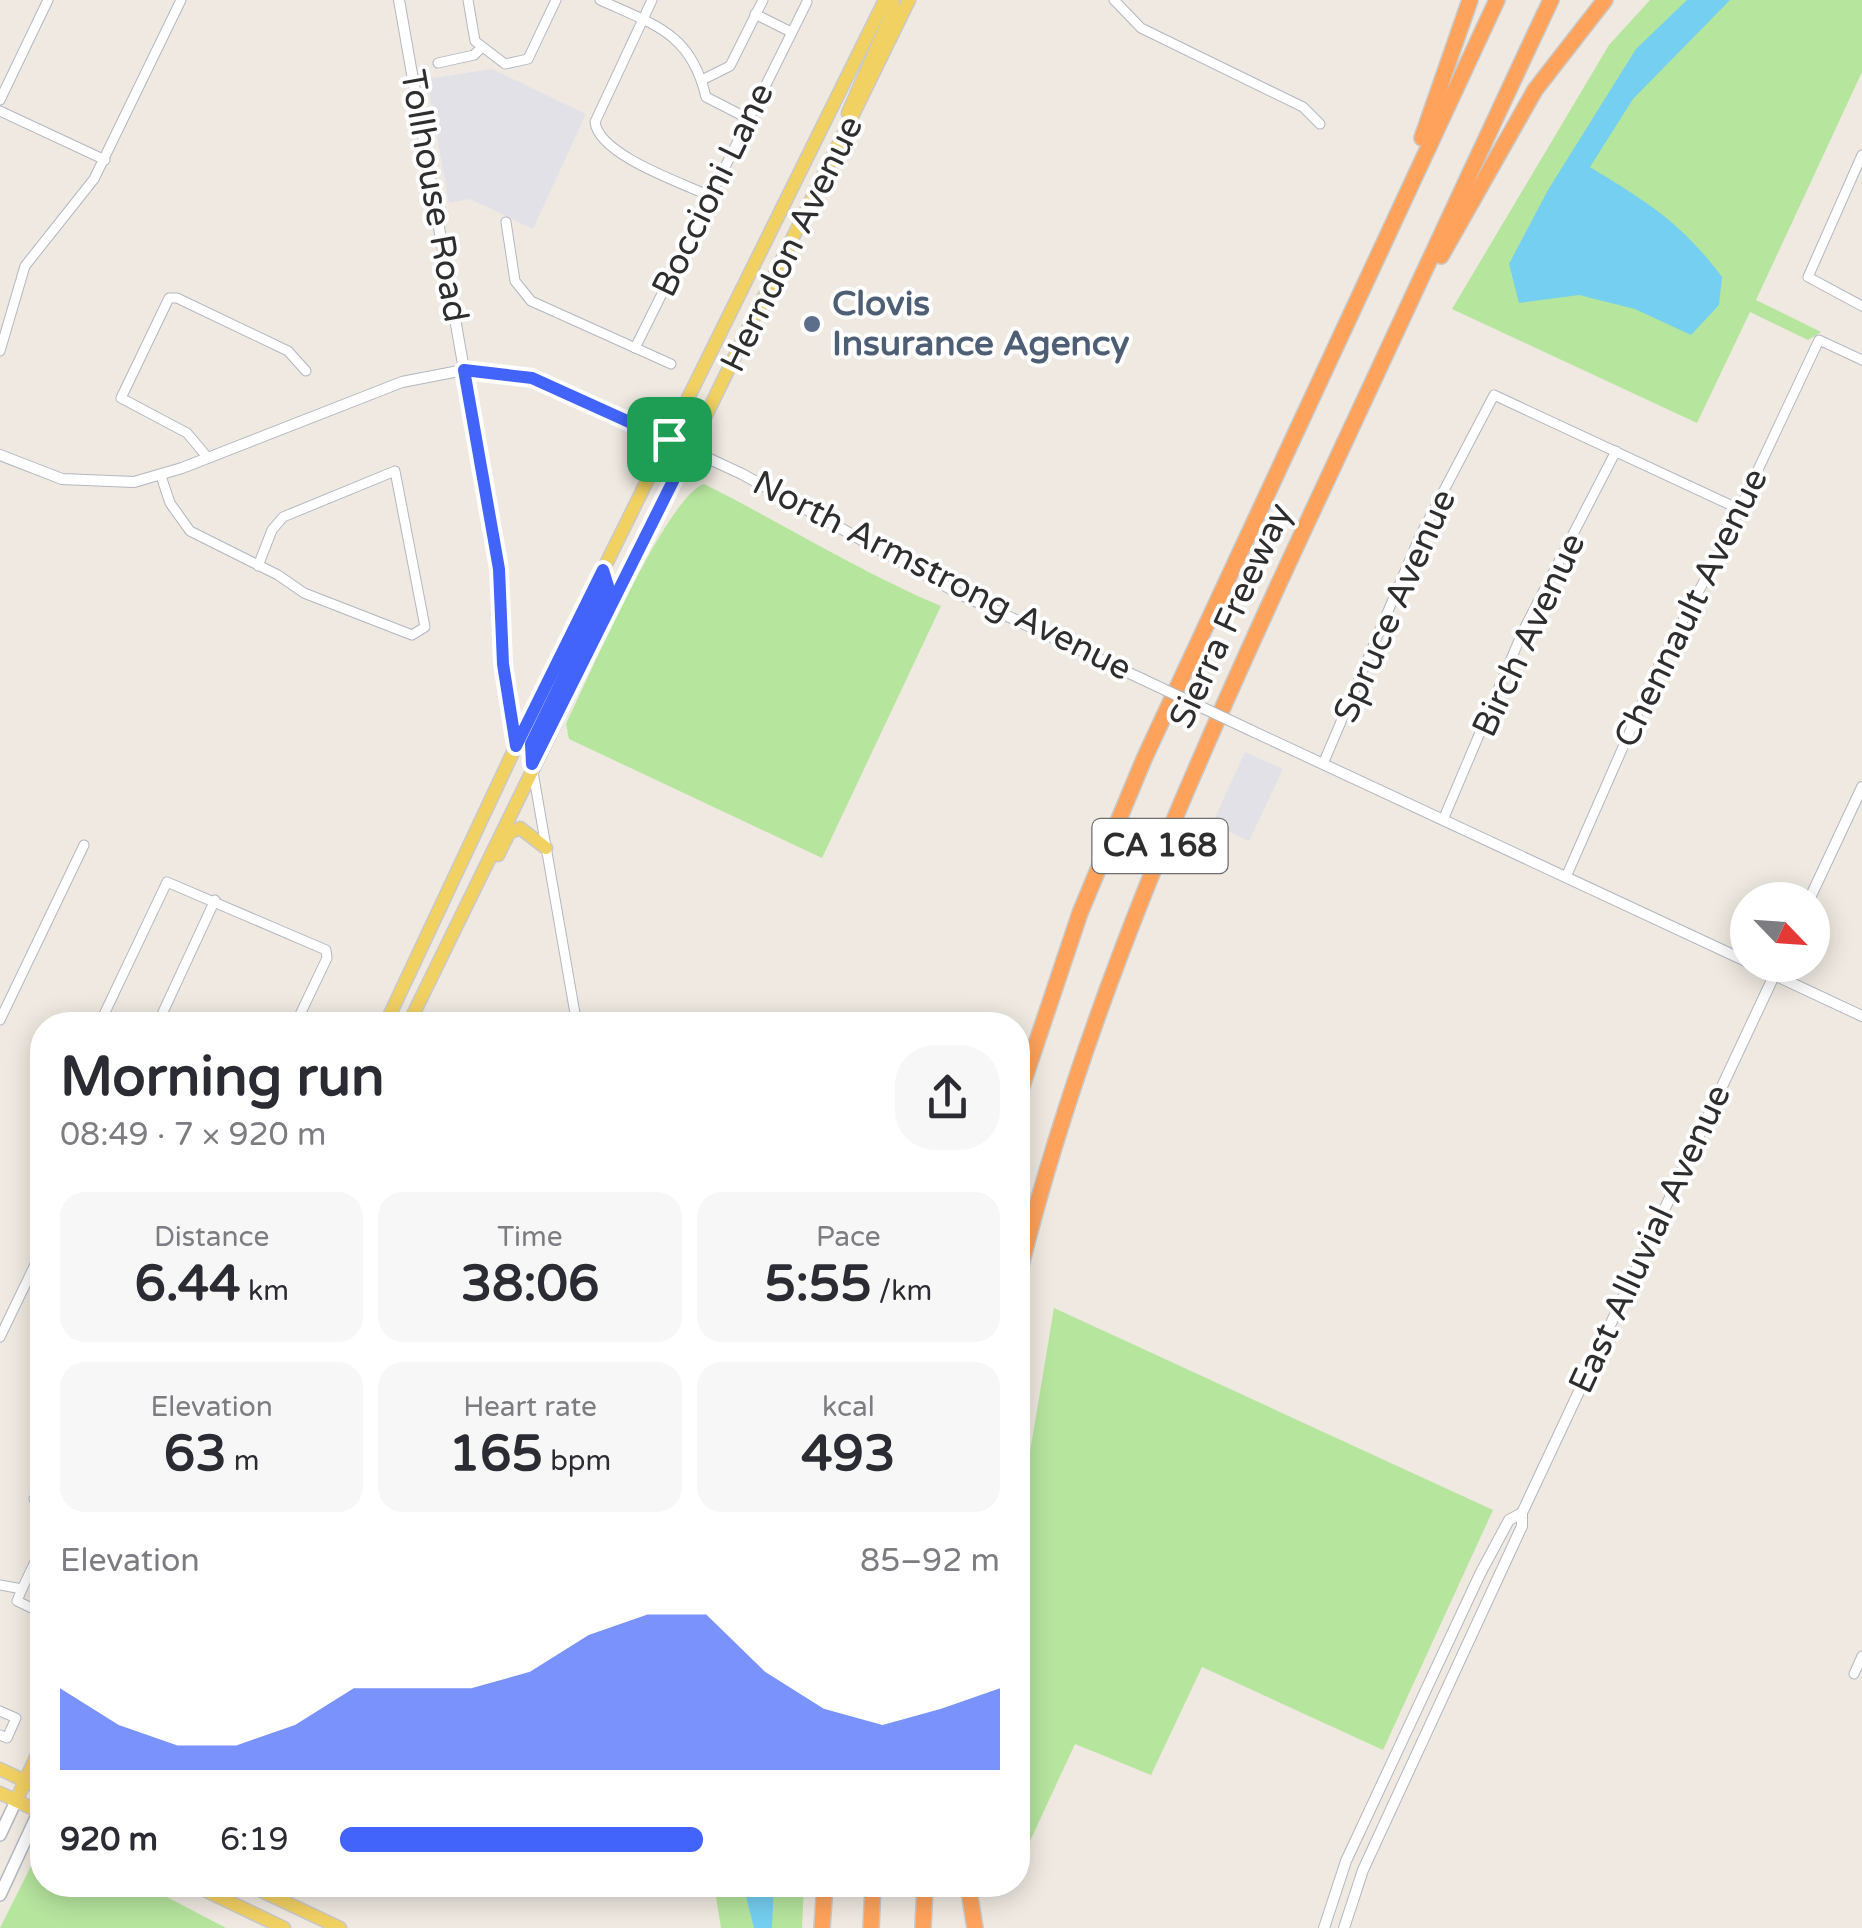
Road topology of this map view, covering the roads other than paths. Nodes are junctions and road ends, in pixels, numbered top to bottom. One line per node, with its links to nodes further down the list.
1 (48, 0): 23 (street)
2 (181, 0): 28 (street)
3 (399, 0): 39 (street, Tollhouse Road)
4 (468, 0): 20 (street)
5 (556, 0): 20 (street)
6 (600, 0): 18 (street)
7 (652, 0): 18 (street)
8 (763, 0): 17 (street, Boccioni Lane)
9 (909, 0): 29 (main road, Herndon Avenue)
10 (1114, 0): 26 (street)
11 (1470, 0): 32 (highway)
12 (1496, 0): 32 (highway, Sierra Freeway / CA 168)
13 (1550, 0): 33 (highway, Sierra Freeway / CA 168)
14 (1605, 0): 33 (highway)
15 (883, 1): 29 (main road); 41 (main road, Herndon Avenue)
16 (806, 2): 19 (street, Boccioni Lane)
17 (755, 14): 19 (street); 22 (street, Boccioni Lane)
18 (643, 20): 22 (street); 30 (street)
19 (792, 32): 25 (street, Boccioni Lane)
20 (480, 49): 21 (street)
21 (438, 63)
22 (702, 80): 25 (street)
23 (0, 100)
24 (0, 111): 28 (street)
25 (748, 119): 30 (street, Boccioni Lane)
26 (1320, 124)
27 (1862, 155): 34 (street)
28 (104, 160): 36 (street)
29 (832, 163): 42 (main road, Herndon Avenue)
30 (710, 196): 35 (street, Boccioni Lane)
31 (506, 222): 35 (street)
32 (1368, 277): 73 (highway, Sierra Freeway / CA 168)
33 (1416, 287): 74 (highway, Sierra Freeway / CA 168)
34 (1862, 306)
35 (636, 348): 38 (street)
36 (0, 352)
37 (1862, 360): 47 (street, Chennault Avenue)
38 (671, 364)
39 (464, 370): 41 (street, North Armstrong Avenue); 45 (street, North Armstrong Avenue); 50 (street, Tollhouse Road)
40 (306, 371): 45 (street)
41 (669, 439): 42 (street, North Armstrong Avenue); 49 (main road, Herndon Avenue)
42 (689, 449): 51 (main road, Herndon Avenue); 52 (street, North Armstrong Avenue, bridge)
43 (1616, 451): 47 (street); 52 (street, Spruce Avenue); 55 (street, Birch Avenue)
44 (0, 455): 46 (street, North Armstrong Avenue)
45 (208, 458): 46 (street, North Armstrong Avenue)
46 (161, 476): 48 (street)
47 (1739, 508): 58 (street, Chennault Avenue)
48 (258, 566): 48 (street)
49 (603, 570): 50 (main road, Herndon Avenue); 51 (main road)
50 (516, 746): 54 (main road, Herndon Avenue)
51 (532, 764): 57 (street); 60 (main road, Herndon Avenue)
52 (1324, 764): 55 (street, North Armstrong Avenue)
53 (1862, 787): 59 (street)
54 (496, 788): 60 (main road); 68 (main road, Herndon Avenue)
55 (1443, 820): 58 (street, North Armstrong Avenue)
56 (84, 845): 72 (street)
57 (546, 848): 60 (main road); 70 (street)
58 (1566, 878): 62 (street, North Armstrong Avenue)
59 (1817, 882)
60 (475, 883): 69 (main road, Herndon Avenue)
61 (215, 900): 65 (street); 66 (street); 67 (street)
62 (1730, 955)
63 (1770, 982): 77 (street, East Alluvial Avenue)
64 (1798, 982): 71 (street, North Armstrong Avenue)
65 (105, 1012)
66 (164, 1012)
67 (301, 1012)
68 (391, 1012)
69 (414, 1012)
70 (575, 1012)
71 (1862, 1016)
72 (0, 1020)
73 (1030, 1062)
74 (1030, 1236)
75 (30, 1275): 76 (street)
76 (0, 1337)
77 (1522, 1513): 109 (street, East Alluvial Avenue); 110 (street, East Alluvial Avenue)
78 (30, 1571): 80 (street)
79 (0, 1585): 80 (street)
80 (22, 1588): 81 (street)
81 (30, 1607)
82 (1862, 1656): 83 (street)
83 (1854, 1674)
84 (0, 1710): 85 (street)
85 (0, 1735)
86 (0, 1769): 88 (main road)
87 (30, 1772): 88 (main road)
88 (26, 1781): 89 (main road); 91 (main road)
89 (30, 1783)
90 (0, 1793): 91 (main road)
91 (16, 1801): 92 (main road); 94 (main road)
92 (30, 1805)
93 (30, 1832): 95 (main road)
94 (0, 1835)
95 (0, 1895)
96 (219, 1897): 104 (main road)
97 (269, 1897): 102 (main road)
98 (823, 1897): 105 (highway)
99 (872, 1897): 106 (highway)
100 (924, 1897): 107 (highway)
101 (970, 1897): 108 (highway)
102 (309, 1921): 103 (main road)
103 (330, 1926)
104 (284, 1928)
105 (822, 1928)
106 (871, 1928)
107 (923, 1928)
108 (975, 1928)
109 (1324, 1928)
110 (1344, 1928)

